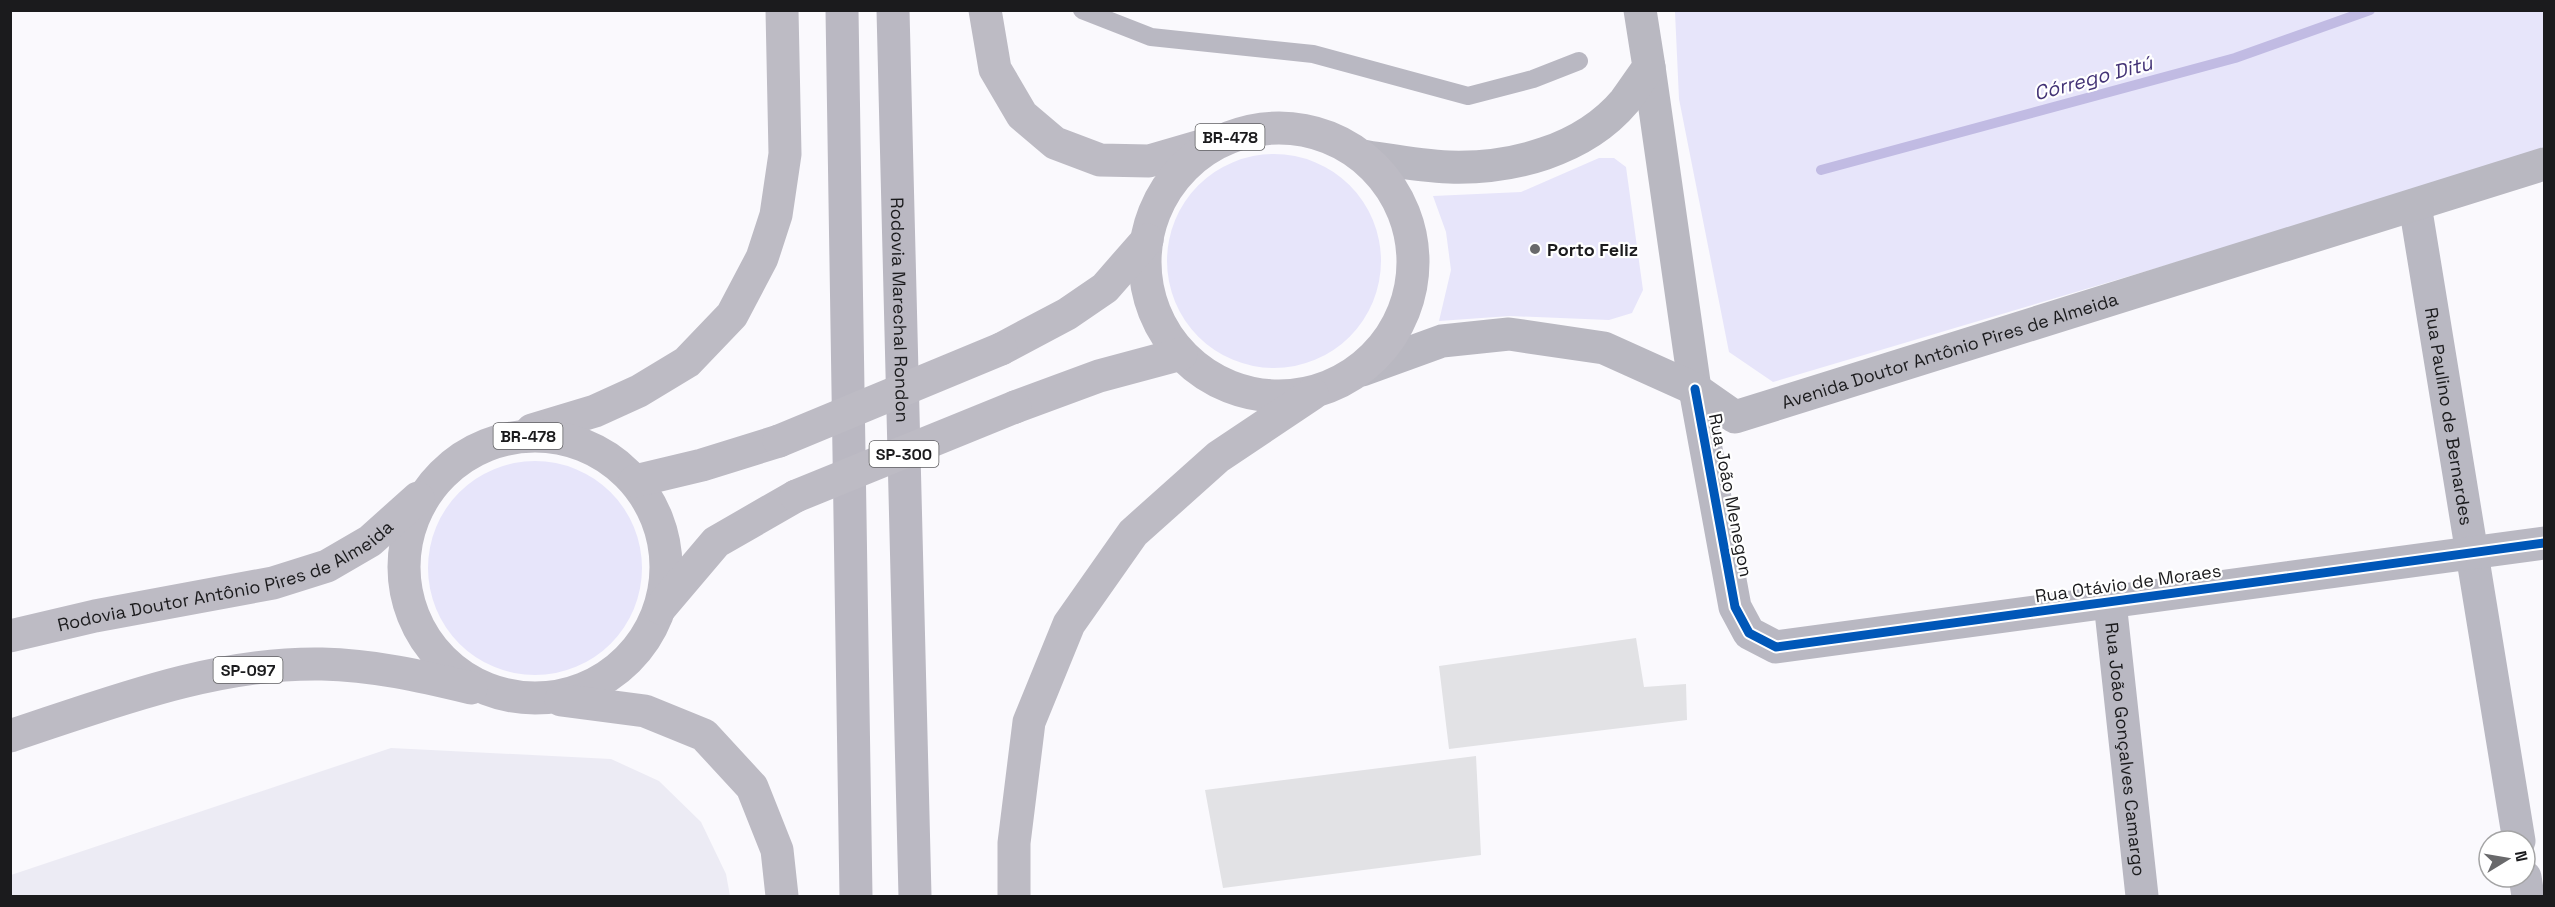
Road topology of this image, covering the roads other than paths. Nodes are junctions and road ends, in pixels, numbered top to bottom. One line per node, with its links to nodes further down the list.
1 (782, 10): 18 (main road)
2 (842, 10): 32 (highway, SP-300)
3 (893, 10): 33 (highway, Rodovia Marechal Rondon / SP-300)
4 (985, 10): 9 (main road)
5 (1082, 10): 7 (lane)
6 (1640, 10): 8 (main road)
7 (1579, 61)
8 (1648, 67): 10 (main road, BR-478); 16 (main road, Rua João Menegon)
9 (1220, 140): 10 (main road, BR-478); 13 (main road, BR-478)
10 (1362, 156): 15 (main road)
11 (2544, 164): 12 (main road, Avenida Doutor Antônio Pires de Almeida)
12 (2415, 204): 16 (main road, Avenida Doutor Antônio Pires de Almeida); 22 (street, Rua Paulino de Bernardes)
13 (1147, 240): 14 (main road); 19 (main road, BR-478, bridge)
14 (1181, 354): 17 (main road); 25 (main road, bridge)
15 (1362, 370): 16 (main road, Avenida Doutor Antônio Pires de Almeida); 17 (main road)
16 (1695, 389): 24 (street, Rua João Menegon)
17 (1316, 392): 34 (main road)
18 (501, 439): 19 (main road, BR-478); 20 (main road, BR-478)
19 (635, 481): 25 (main road)
20 (426, 491): 26 (main road, Rodovia Doutor Antônio Pires de Almeida); 27 (main road)
21 (2544, 543): 22 (street, Rua Otávio de Moraes)
22 (2473, 554): 23 (street, Rua Otávio de Moraes); 30 (street, Rua Paulino de Bernardes)
23 (2110, 602): 24 (street, Rua Otávio de Moraes); 35 (street, Rua João Gonçalves Camargo)
24 (1735, 607)
25 (660, 609): 28 (main road)
26 (10, 636)
27 (492, 693): 28 (main road); 29 (main road, SP-097)
28 (550, 699): 31 (main road)
29 (10, 736)
30 (2517, 829)
31 (782, 897)
32 (856, 897)
33 (915, 897)
34 (1014, 897)
35 (2142, 897)

